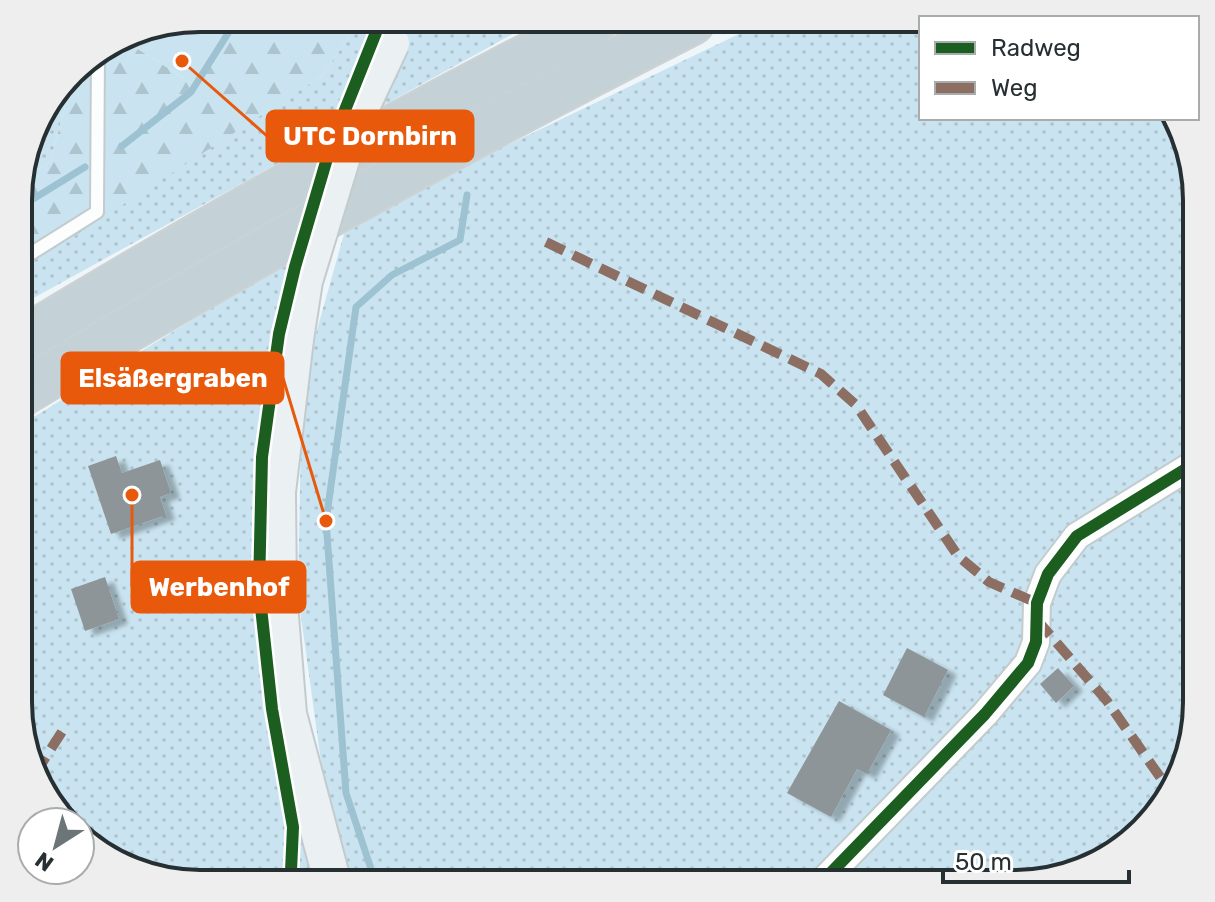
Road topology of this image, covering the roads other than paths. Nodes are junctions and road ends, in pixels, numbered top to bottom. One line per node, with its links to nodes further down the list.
1 (576, 32): 6 (highway)
2 (672, 32): 7 (highway)
3 (395, 34): 9 (main road, bridge)
4 (98, 67): 5 (lane)
5 (32, 253)
6 (32, 335)
7 (32, 387)
8 (1183, 471): 10 (street)
9 (329, 870)
10 (834, 870)

